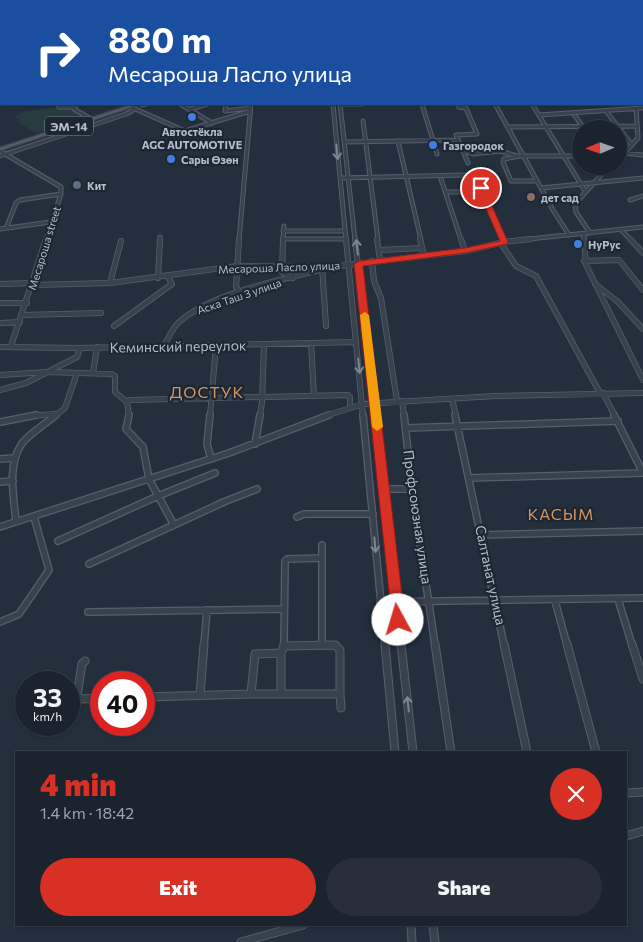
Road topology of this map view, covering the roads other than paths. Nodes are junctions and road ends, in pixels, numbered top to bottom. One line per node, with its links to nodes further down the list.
1 (60, 105): 2 (street)
2 (75, 105): 21 (street)
3 (182, 105): 15 (street)
4 (204, 105): 15 (street)
5 (226, 105): 13 (street)
6 (333, 105): 55 (street, one-way to 55)
7 (340, 105): 36 (street, Профсоюзная улица)
8 (422, 105): 32 (street)
9 (458, 105): 33 (street)
10 (496, 105): 28 (street)
11 (533, 105): 20 (street)
12 (137, 106): 17 (main road, ЭМ-14); 17 (street); 25 (street); 41 (street)
13 (251, 108): 25 (street); 94 (street)
14 (643, 108): 16 (street)
15 (191, 109): 25 (street)
16 (636, 109): 18 (street); 27 (street)
17 (119, 110): 21 (main road, ЭМ-14)
18 (606, 111): 19 (street); 23 (street)
19 (573, 113): 20 (street); 22 (street)
20 (539, 115): 29 (street)
21 (91, 119): 39 (main road, ЭМ-14)
22 (578, 120)
23 (613, 120)
24 (363, 121): 34 (street)
25 (212, 123)
26 (628, 126): 27 (street)
27 (637, 126): 37 (street)
28 (508, 127): 29 (street); 45 (street)
29 (546, 127): 30 (street); 46 (street)
30 (572, 128)
31 (628, 139): 37 (street)
32 (433, 140): 33 (street); 35 (street); 42 (street)
33 (458, 140): 40 (street)
34 (366, 141): 35 (street); 36 (street); 54 (street)
35 (398, 141): 52 (street)
36 (345, 142): 56 (street, Профсоюзная улица)
37 (632, 144): 38 (street)
38 (628, 148)
39 (0, 150): 41 (street, Месароша street)
40 (464, 151): 45 (street); 49 (street)
41 (6, 154): 44 (street); 64 (street, Месароша street)
42 (437, 154)
43 (643, 155): 48 (street)
44 (0, 156)
45 (522, 156): 46 (street); 58 (street); 58 (street)
46 (564, 156): 47 (street); 60 (street)
47 (572, 156)
48 (628, 156)
49 (468, 163)
50 (465, 175): 53 (street)
51 (600, 175): 59 (street)
52 (406, 176): 53 (street); 54 (street); 83 (street)
53 (440, 176): 63 (street)
54 (371, 177): 56 (street); 84 (street)
55 (340, 178): 56 (street); 73 (street)
56 (349, 178): 92 (street, Профсоюзная улица, one-way to 56)
57 (643, 178): 59 (street)
58 (537, 181): 61 (street)
59 (592, 184): 60 (street); 62 (street)
60 (582, 185): 61 (street); 62 (street)
61 (541, 188): 77 (street)
62 (585, 191): 75 (street)
63 (446, 192): 82 (street); 85 (street)
64 (61, 194): 67 (street, Месароша street); 68 (street)
65 (643, 196): 66 (street)
66 (630, 200)
67 (51, 222): 68 (street); 101 (street, Месароша street)
68 (7, 226): 71 (street)
69 (284, 226): 74 (street)
70 (643, 227): 72 (street, Месароша Ласло улица)
71 (0, 229)
72 (621, 230): 75 (street, Месароша Ласло улица); 86 (street)
73 (345, 231): 74 (street); 80 (street)
74 (283, 232): 79 (street)
75 (590, 233): 76 (street, Месароша Ласло улица)
76 (584, 234): 77 (street, Месароша Ласло улица); 90 (street)
77 (569, 235): 82 (street, Месароша Ласло улица)
78 (160, 236): 98 (street)
79 (283, 239): 80 (street); 93 (street)
80 (346, 239): 91 (street)
81 (121, 241): 102 (street)
82 (504, 242): 85 (street, Месароша Ласло улица); 130 (street)
83 (422, 248): 84 (street); 87 (street)
84 (379, 250): 88 (street)
85 (465, 251): 87 (street, Месароша Ласло улица)
86 (643, 253)
87 (424, 255): 88 (street, Месароша Ласло улица)
88 (380, 260): 89 (street, Месароша Ласло улица)
89 (372, 261): 92 (street, Месароша Ласло улица); 136 (street, Профсоюзная улица)
90 (584, 261): 103 (street); 104 (street)
91 (348, 264): 92 (street, Месароша Ласло улица); 95 (street, Месароша Ласло улица); 115 (street)
92 (359, 264): 138 (street, Профсоюзная улица)
93 (281, 265): 94 (street, Месароша Ласло улица); 96 (street, Месароша Ласло улица); 99 (street)
94 (237, 266): 97 (street, Месароша Ласло улица); 105 (street)
95 (330, 266): 96 (street, Аска Таш 3 улица)
96 (322, 267): 99 (street, Аска Таш 3 улица); 113 (street)
97 (168, 277): 98 (street, Месароша Ласло улица); 112 (street)
98 (158, 278): 102 (street, Месароша Ласло улица)
99 (293, 278): 105 (street, Аска Таш 3 улица)
100 (0, 284): 101 (street, Месароша Ласло улица)
101 (33, 284): 102 (street, Месароша Ласло улица); 107 (street, Месароша street)
102 (110, 284)
103 (594, 284): 114 (street); 128 (street)
104 (643, 290)
105 (240, 293): 121 (street, Аска Таш 3 улица)
106 (0, 303): 107 (street)
107 (27, 303): 109 (street, Месароша street)
108 (101, 313): 109 (street)
109 (22, 315): 110 (street, Месароша street)
110 (20, 322): 111 (street); 120 (street, Месароша street)
111 (0, 323)
112 (114, 326)
113 (326, 326)
114 (643, 329)
115 (356, 342): 116 (street, Кеминский переулок); 139 (street, one-way to 139)
116 (311, 343): 117 (street, Кеминский переулок); 132 (street)
117 (264, 344): 118 (street, Кеминский переулок); 133 (street)
118 (216, 345): 121 (street, Кеминский переулок); 134 (street)
119 (0, 346): 120 (street, Кеминский переулок)
120 (11, 346): 123 (street, Кеминский переулок)
121 (164, 346): 122 (street, Кеминский переулок)
122 (97, 347): 123 (street, Кеминский переулок); 126 (street)
123 (80, 348): 124 (street)
124 (48, 372): 125 (street); 127 (street); 129 (street)
125 (77, 373): 126 (street); 141 (street)
126 (93, 374): 137 (street)
127 (0, 375)
128 (643, 380)
129 (0, 390)
130 (602, 393): 131 (street); 135 (street); 142 (street)
131 (643, 393)
132 (314, 396): 133 (street); 140 (street)
133 (263, 397): 134 (street); 146 (street)
134 (211, 399): 137 (street); 149 (street)
135 (452, 399): 136 (street); 144 (street, Салтанат улица)
136 (400, 401): 138 (street); 145 (street, Профсоюзная улица)
137 (127, 402): 153 (street)
138 (375, 403): 139 (street); 158 (street, Профсоюзная улица)
139 (363, 404): 140 (street); 160 (street)
140 (350, 407): 146 (street)
141 (57, 414): 143 (street); 147 (street)
142 (618, 421): 144 (street); 151 (street)
143 (0, 422)
144 (459, 426): 145 (street); 152 (street, Салтанат улица)
145 (406, 428): 157 (street, Профсоюзная улица)
146 (255, 444): 149 (street)
147 (15, 458): 148 (street); 154 (street)
148 (0, 459)
149 (211, 459): 153 (street)
150 (215, 473): 159 (street)
151 (643, 473): 152 (street)
152 (470, 478): 167 (street, Салтанат улица)
153 (149, 479): 159 (street); 161 (street)
154 (13, 481): 155 (street); 163 (street)
155 (0, 482)
156 (257, 489): 164 (street)
157 (412, 489): 158 (street); 175 (street, Профсоюзная улица)
158 (384, 490): 178 (street, Профсоюзная улица)
159 (158, 496): 164 (street); 168 (street)
160 (372, 514): 162 (street); 177 (street, one-way to 177)
161 (34, 517): 163 (street); 182 (street)
162 (296, 517)
163 (16, 522): 165 (street)
164 (174, 525): 171 (street)
165 (0, 527)
166 (643, 531): 167 (street)
167 (482, 535): 176 (street, Салтанат улица)
168 (58, 541)
169 (322, 545): 170 (street)
170 (322, 558): 179 (street); 183 (street)
171 (89, 564)
172 (643, 598): 173 (street)
173 (618, 599): 174 (street); 187 (street)
174 (555, 600): 176 (street); 199 (street)
175 (430, 601): 176 (street); 178 (street); 197 (street, Профсоюзная улица)
176 (496, 601): 198 (street, Салтанат улица)
177 (380, 602): 178 (street); 195 (street)
178 (396, 602): 196 (street, Профсоюзная улица, one-way to 178)
179 (284, 609): 180 (street); 184 (street)
180 (207, 610): 181 (street); 191 (street)
181 (88, 612)
182 (0, 622)
183 (322, 645): 184 (street); 190 (street)
184 (284, 646): 185 (street)
185 (281, 654): 188 (street); 189 (street)
186 (85, 661): 193 (street)
187 (643, 679)
188 (251, 694): 189 (street); 191 (street)
189 (281, 694): 190 (street)
190 (340, 694): 194 (street)
191 (200, 695): 192 (street)
192 (155, 697)
193 (90, 699)
194 (342, 708)
195 (395, 751)
196 (413, 751)
197 (451, 751)
198 (527, 751)
199 (596, 751)
200 (643, 792): 201 (street)
201 (627, 793)
202 (643, 831): 203 (street)
203 (627, 836)
204 (299, 926): 207 (street)
205 (411, 926): 208 (street)
206 (433, 926): 209 (street)
207 (241, 942)
208 (412, 942)
209 (435, 942)

